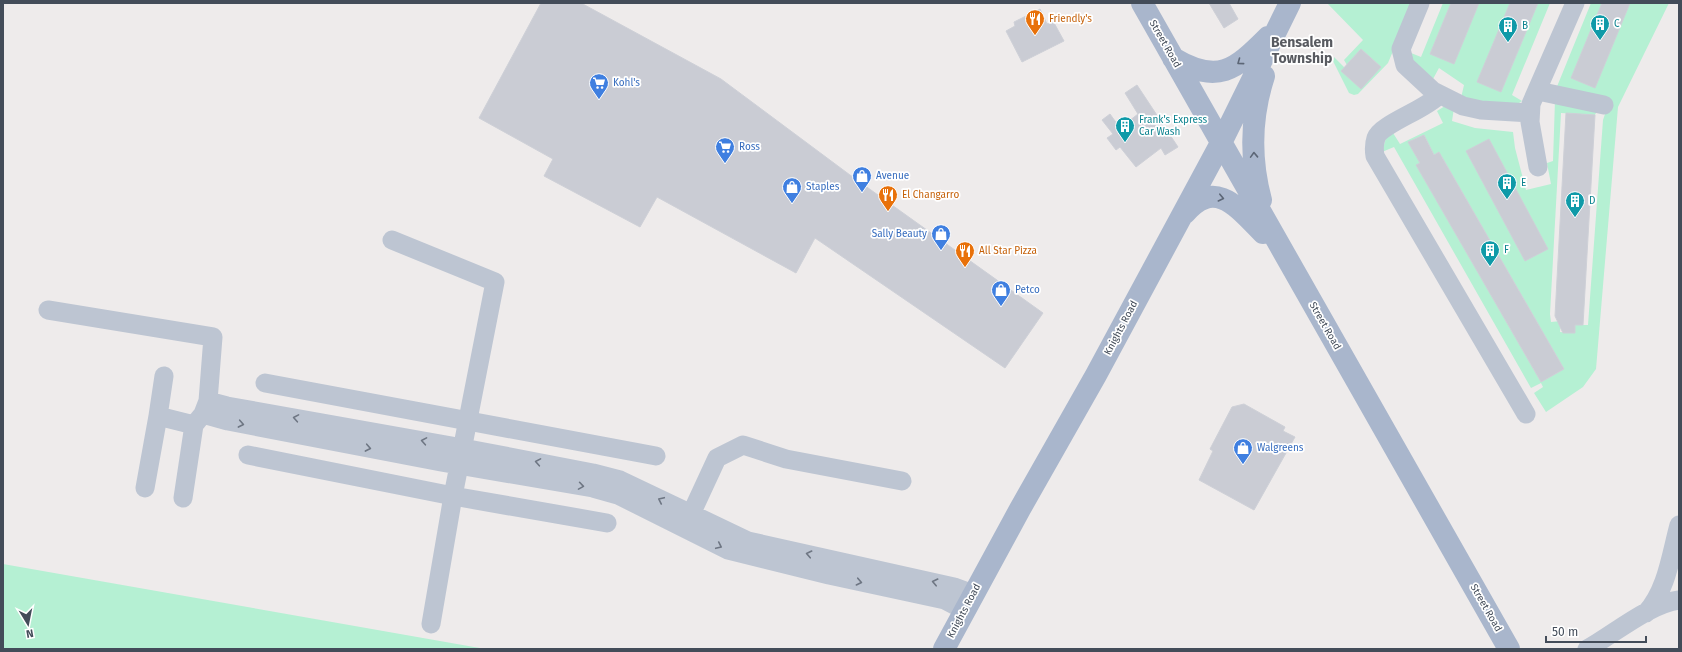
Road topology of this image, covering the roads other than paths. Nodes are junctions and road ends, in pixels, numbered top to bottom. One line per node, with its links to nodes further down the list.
1 (1142, 3): 6 (main road, Street Road)
2 (1290, 3): 5 (main road, Knights Road)
3 (1420, 3): 8 (street)
4 (1575, 3): 7 (street)
5 (1279, 27): 6 (main road, one-way to 6); 11 (main road, Knights Road); 14 (main road, one-way to 5)
6 (1173, 58): 11 (main road, Street Road)
7 (1538, 91): 9 (street); 10 (street)
8 (1439, 95): 10 (street); 21 (street)
9 (1604, 105)
10 (1530, 113): 12 (street)
11 (1221, 143): 13 (main road, Knights Road); 14 (main road, Street Road)
12 (1538, 167)
13 (1178, 221): 16 (main road, one-way to 16); 35 (main road, Knights Road)
14 (1272, 233): 16 (main road, Street Road)
15 (392, 240): 23 (street)
16 (1283, 253): 39 (main road, Street Road)
17 (48, 310): 20 (street)
18 (164, 376): 22 (street)
19 (265, 383): 23 (street)
20 (202, 413): 22 (street); 25 (street); 30 (street)
21 (1526, 414)
22 (158, 416): 28 (street)
23 (468, 420): 25 (street); 26 (street)
24 (248, 455): 29 (street)
25 (461, 456): 29 (street); 31 (street)
26 (656, 456)
27 (902, 481): 31 (street)
28 (145, 488)
29 (453, 496): 32 (street); 37 (street)
30 (183, 498)
31 (688, 521): 35 (street)
32 (607, 523)
33 (1679, 525): 36 (street)
34 (1679, 600): 36 (street)
35 (968, 602): 38 (main road, Knights Road)
36 (1645, 614): 40 (street)
37 (432, 624)
38 (944, 649)
39 (1509, 649)
40 (1587, 649)

